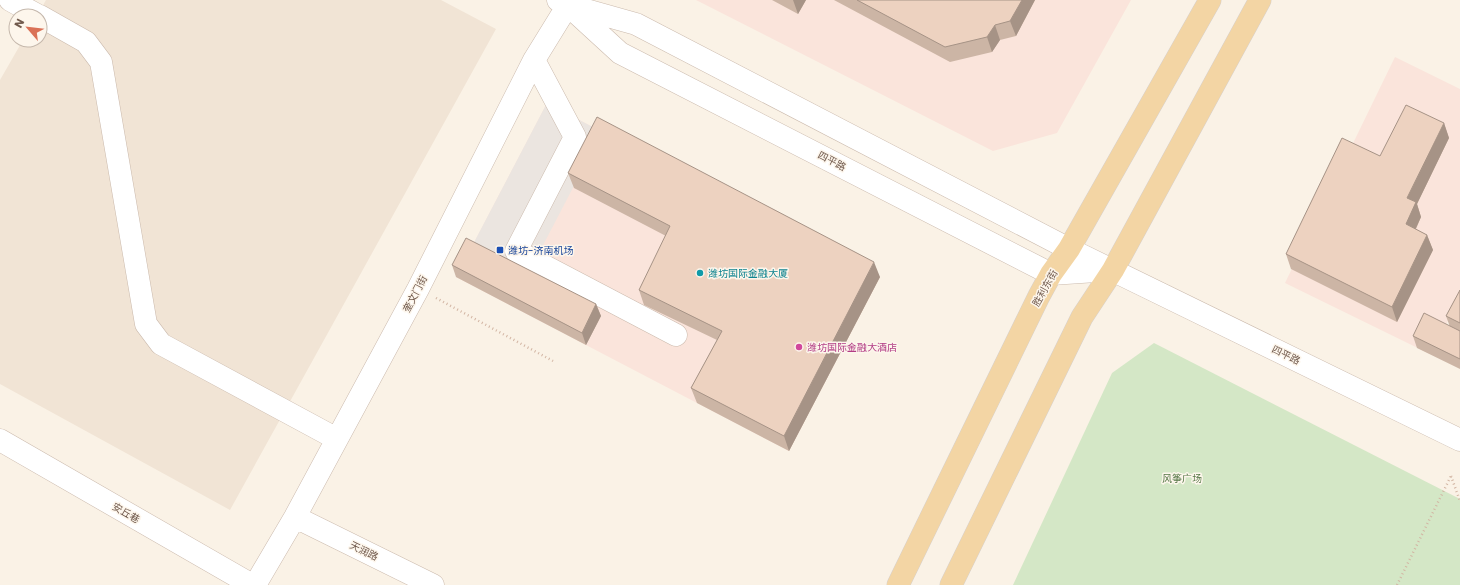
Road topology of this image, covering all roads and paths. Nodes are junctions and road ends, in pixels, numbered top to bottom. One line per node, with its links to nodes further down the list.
1 (10, 0): 5 (street)
2 (1210, 0): 8 (main road, 胜利东街)
3 (1260, 0): 9 (main road)
4 (565, 2): 7 (street, 奎文门街); 8 (street, 四平路); 10 (street, 四平路)
5 (25, 8)
6 (48, 21): 14 (street)
7 (534, 60): 11 (street, 奎文门街); 12 (street)
8 (1069, 248): 9 (street, 四平路); 10 (main road, 胜利东街)
9 (1113, 270): 10 (street, 四平路); 16 (street, 四平路); 22 (main road)
10 (1051, 274): 21 (main road, 胜利东街)
11 (418, 289): 13 (path); 14 (street, 奎文门街)
12 (676, 335)
13 (553, 361)
14 (337, 439): 18 (street, 奎文门街)
15 (0, 440): 19 (street, 安丘巷)
16 (1460, 440)
17 (1460, 501): 23 (path)
18 (295, 517): 19 (street, 奎文门街); 20 (street, 天润路)
19 (253, 585)
20 (433, 585)
21 (898, 585)
22 (951, 585)
23 (1397, 585)

